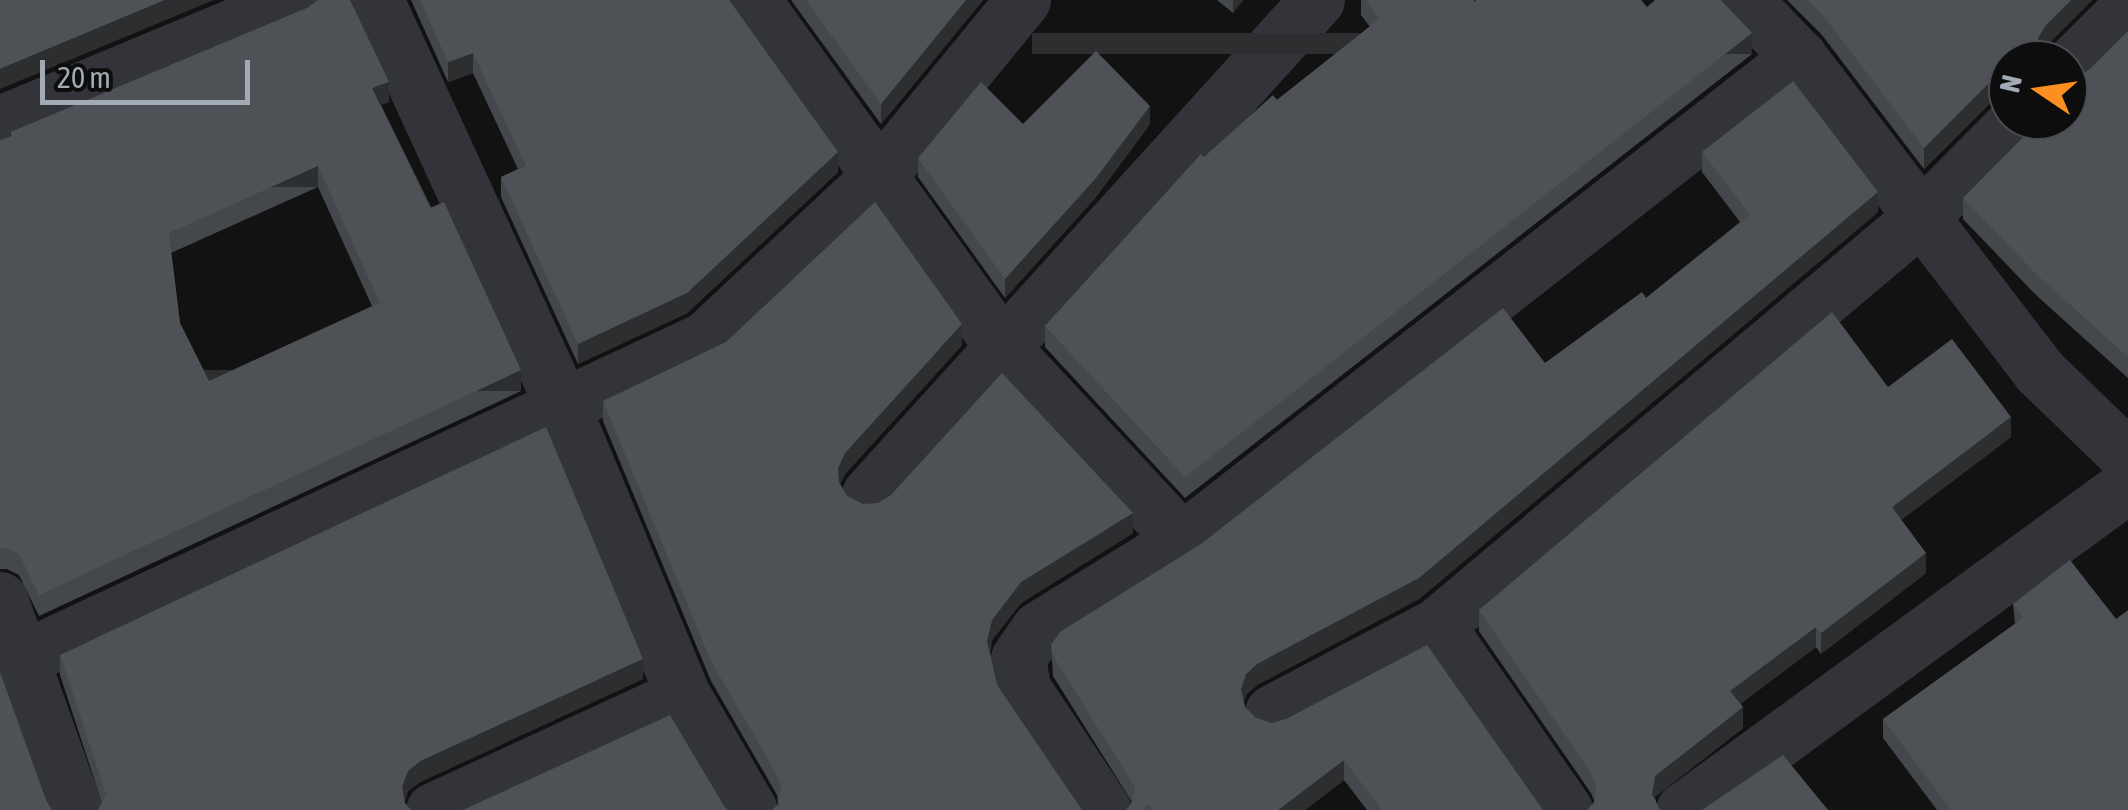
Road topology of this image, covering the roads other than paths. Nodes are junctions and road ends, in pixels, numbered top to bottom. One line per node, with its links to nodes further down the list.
1 (295, 0): 10 (street)
2 (376, 0): 15 (street)
3 (753, 0): 12 (street)
4 (1024, 0): 12 (street)
5 (1317, 0): 14 (street)
6 (1744, 0): 9 (street)
7 (2128, 8): 8 (street)
8 (2088, 48)
9 (1799, 57): 13 (street); 19 (street)
10 (0, 123)
11 (1997, 140): 13 (street)
12 (878, 177): 14 (street); 15 (street)
13 (1922, 216): 16 (street); 21 (street)
14 (1002, 347): 18 (street); 19 (street)
15 (563, 408): 22 (street); 23 (street)
16 (2128, 457)
17 (2128, 485): 30 (street)
18 (869, 494)
19 (1182, 540): 28 (street)
20 (0, 599): 22 (street)
21 (1437, 625): 24 (street); 29 (street)
22 (23, 658): 25 (street)
23 (683, 695): 26 (street); 27 (street)
24 (1272, 712)
25 (74, 810)
26 (433, 810)
27 (750, 810)
28 (1104, 810)
29 (1565, 810)
30 (1683, 810)

